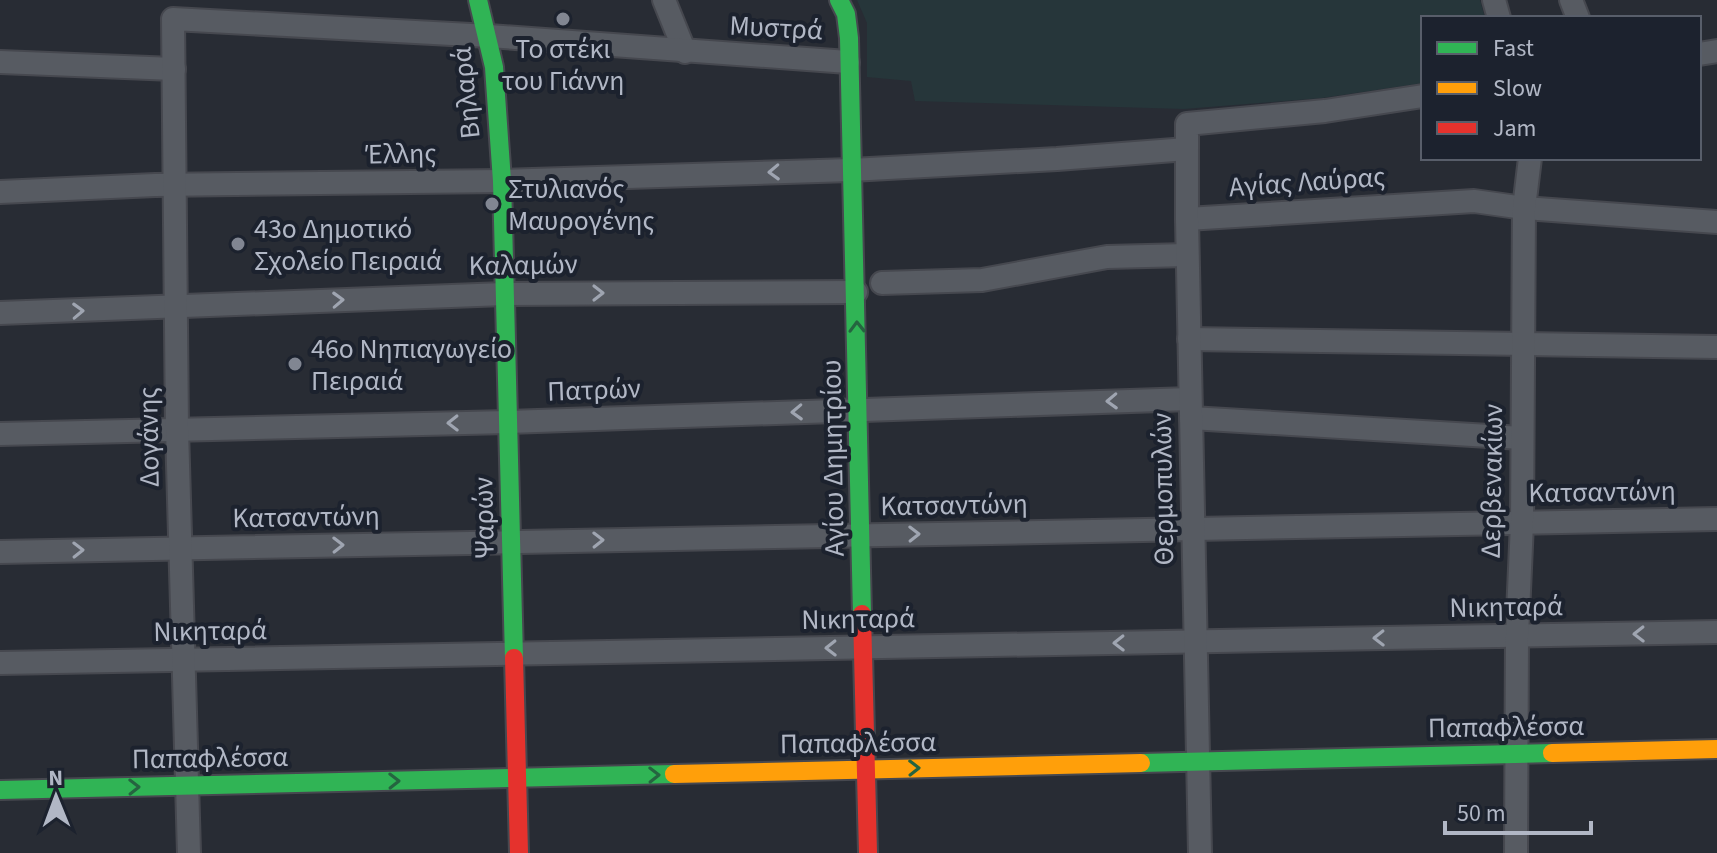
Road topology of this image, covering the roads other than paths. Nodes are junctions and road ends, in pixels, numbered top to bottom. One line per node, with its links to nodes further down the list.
1 (478, 0): 5 (street, Βηλαρά)
2 (664, 0): 6 (street)
3 (839, 0): 8 (street, Αγίου Δημητρίου)
4 (173, 19): 5 (street, Μυστρά); 9 (street, Δογάνης)
5 (489, 36): 6 (street, Μυστρά); 14 (street, Βηλαρά)
6 (685, 52): 8 (street, Μυστρά)
7 (0, 62): 9 (street)
8 (848, 62): 13 (street, Αγίου Δημητρίου)
9 (174, 69): 15 (street, Δογάνης)
10 (1421, 96): 11 (street, Θερμοπυλών)
11 (1187, 149): 13 (street, Έλλης); 18 (street, Θερμοπυλών)
12 (1530, 160): 17 (street, Δερβενακίων)
13 (851, 170): 14 (street, Έλλης, one-way to 14); 22 (street, Αγίου Δημητρίου)
14 (502, 181): 15 (street, Έλλης); 23 (street, Ψαρών)
15 (173, 184): 16 (street, Έλλης); 24 (street, Δογάνης)
16 (0, 192)
17 (1524, 208): 18 (street, Αγίας Λαύρας); 19 (street, Αγίας Λαύρας); 27 (street, Δερβενακίων)
18 (1187, 219): 20 (street, Θερμοπυλών)
19 (1717, 222)
20 (1187, 255): 21 (street); 26 (street, Θερμοπυλών)
21 (882, 283)
22 (856, 292): 23 (street, Καλαμών, one-way to 22); 30 (street, Αγίου Δημητρίου, one-way to 22)
23 (504, 294): 24 (street, Καλαμών, one-way to 23); 31 (street, Ψαρών)
24 (176, 308): 25 (street, Καλαμών, one-way to 24); 32 (street, Δογάνης)
25 (0, 313)
26 (1189, 339): 27 (street); 29 (street, Θερμοπυλών)
27 (1523, 344): 28 (street); 34 (street, Δερβενακίων)
28 (1717, 347)
29 (1191, 408): 30 (street, Πατρών, one-way to 30); 34 (street, Πατρών); 37 (street, Θερμοπυλών)
30 (859, 410): 31 (street, Πατρών, one-way to 31); 38 (street, Αγίου Δημητρίου)
31 (508, 422): 32 (street, Πατρών, one-way to 32); 39 (street, Ψαρών)
32 (177, 429): 33 (street, Πατρών); 40 (street, Δογάνης)
33 (0, 434)
34 (1522, 438): 36 (street, Δερβενακίων)
35 (1717, 519): 36 (street, Κατσαντώνη)
36 (1522, 523): 37 (street, Κατσαντώνη); 43 (street, Δερβενακίων)
37 (1193, 529): 38 (street, Κατσαντώνη, one-way to 37); 44 (street, Θερμοπυλών)
38 (862, 535): 39 (street, Κατσαντώνη, one-way to 38); 45 (street, Αγίου Δημητρίου)
39 (511, 542): 40 (street, Κατσαντώνη, one-way to 39); 46 (street, Ψαρών)
40 (181, 548): 41 (street, Κατσαντώνη, one-way to 40); 47 (street, Δογάνης)
41 (0, 552)
42 (1717, 632): 43 (street, Νικηταρά, one-way to 43)
43 (1517, 636): 44 (street, Νικηταρά, one-way to 44); 50 (street, Δερβενακίων)
44 (1195, 642): 45 (street, Νικηταρά, one-way to 45); 51 (street, Θερμοπυλών)
45 (864, 648): 46 (street, Νικηταρά, one-way to 46); 52 (street, Αγίου Δημητρίου)
46 (513, 654): 47 (street, Νικηταρά); 53 (street, Ψαρών)
47 (184, 660): 48 (street, Νικηταρά); 54 (street, Δογάνης)
48 (0, 663)
49 (1717, 749): 50 (street, Παπαφλέσσα)
50 (1515, 754): 51 (street, Παπαφλέσσα); 60 (street, Δερβενακίων)
51 (1198, 761): 52 (street, Παπαφλέσσα, one-way to 51); 59 (street, Θερμοπυλών)
52 (866, 769): 53 (street, Παπαφλέσσα, one-way to 52); 58 (street, Αγίου Δημητρίου)
53 (517, 778): 54 (street, Παπαφλέσσα, one-way to 53); 57 (street, Ψαρών)
54 (187, 786): 55 (street, Παπαφλέσσα, one-way to 54); 56 (street, Δογάνης)
55 (0, 790)
56 (189, 853)
57 (519, 853)
58 (868, 853)
59 (1200, 853)
60 (1516, 853)

